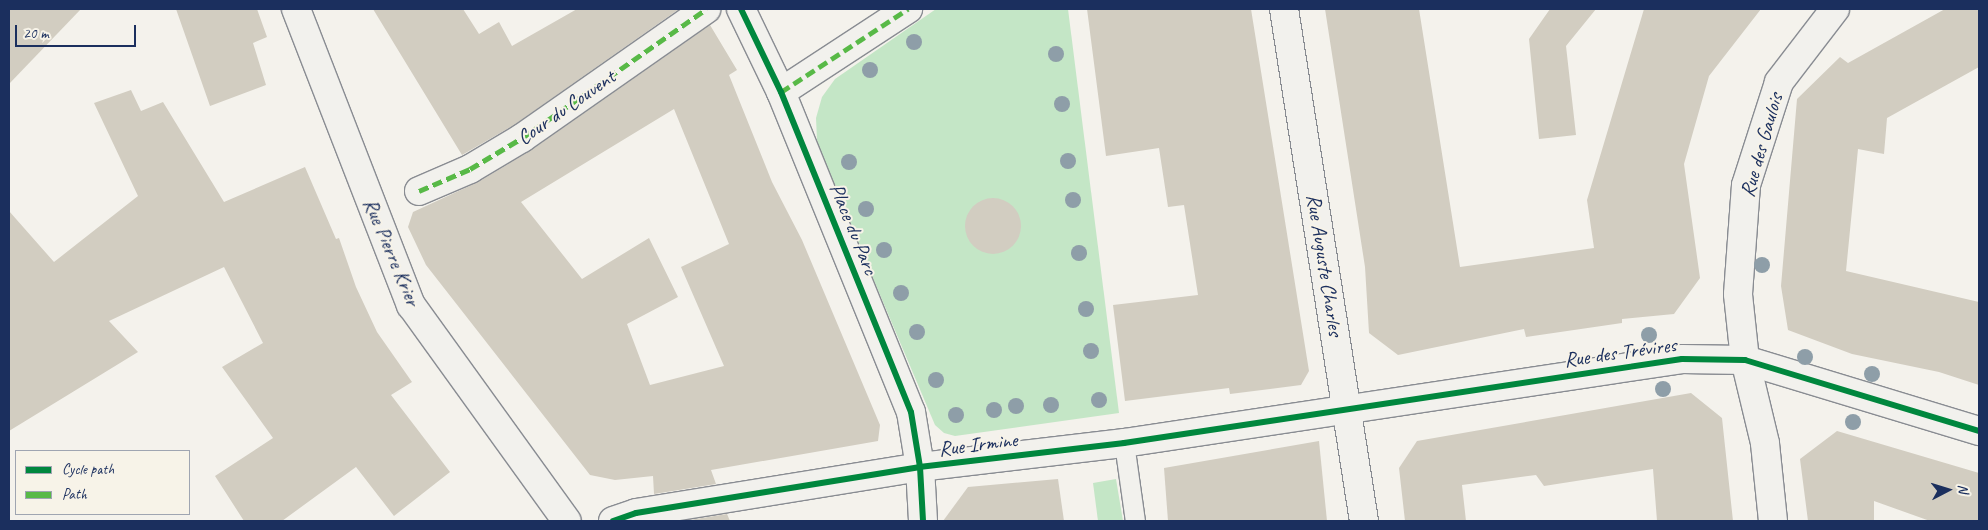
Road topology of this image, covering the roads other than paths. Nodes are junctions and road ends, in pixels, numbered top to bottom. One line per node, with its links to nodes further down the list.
1 (296, 9): 14 (street, Rue Pierre Krier)
2 (706, 9): 8 (street, Cour du Couvent)
3 (741, 9): 7 (street, Place du Parc)
4 (908, 9): 7 (street)
5 (1284, 9): 10 (street, Rue Auguste Charles)
6 (1835, 9): 9 (street, Rue des Gaulois)
7 (781, 92): 13 (street, Place du Parc)
8 (419, 191)
9 (1745, 360): 10 (street, Rue des Trévires); 11 (street, Rue des Trévires); 19 (street, Rue des Gaulois)
10 (1348, 409): 12 (street, Rue Irmine); 18 (street, Rue Auguste Charles)
11 (1979, 430)
12 (1124, 443): 13 (street, Rue Irmine); 17 (lane)
13 (920, 467): 15 (street, Rue Irmine); 16 (street, Place du Parc)
14 (567, 521)
15 (613, 521)
16 (923, 521)
17 (1135, 521)
18 (1364, 521)
19 (1773, 521)

